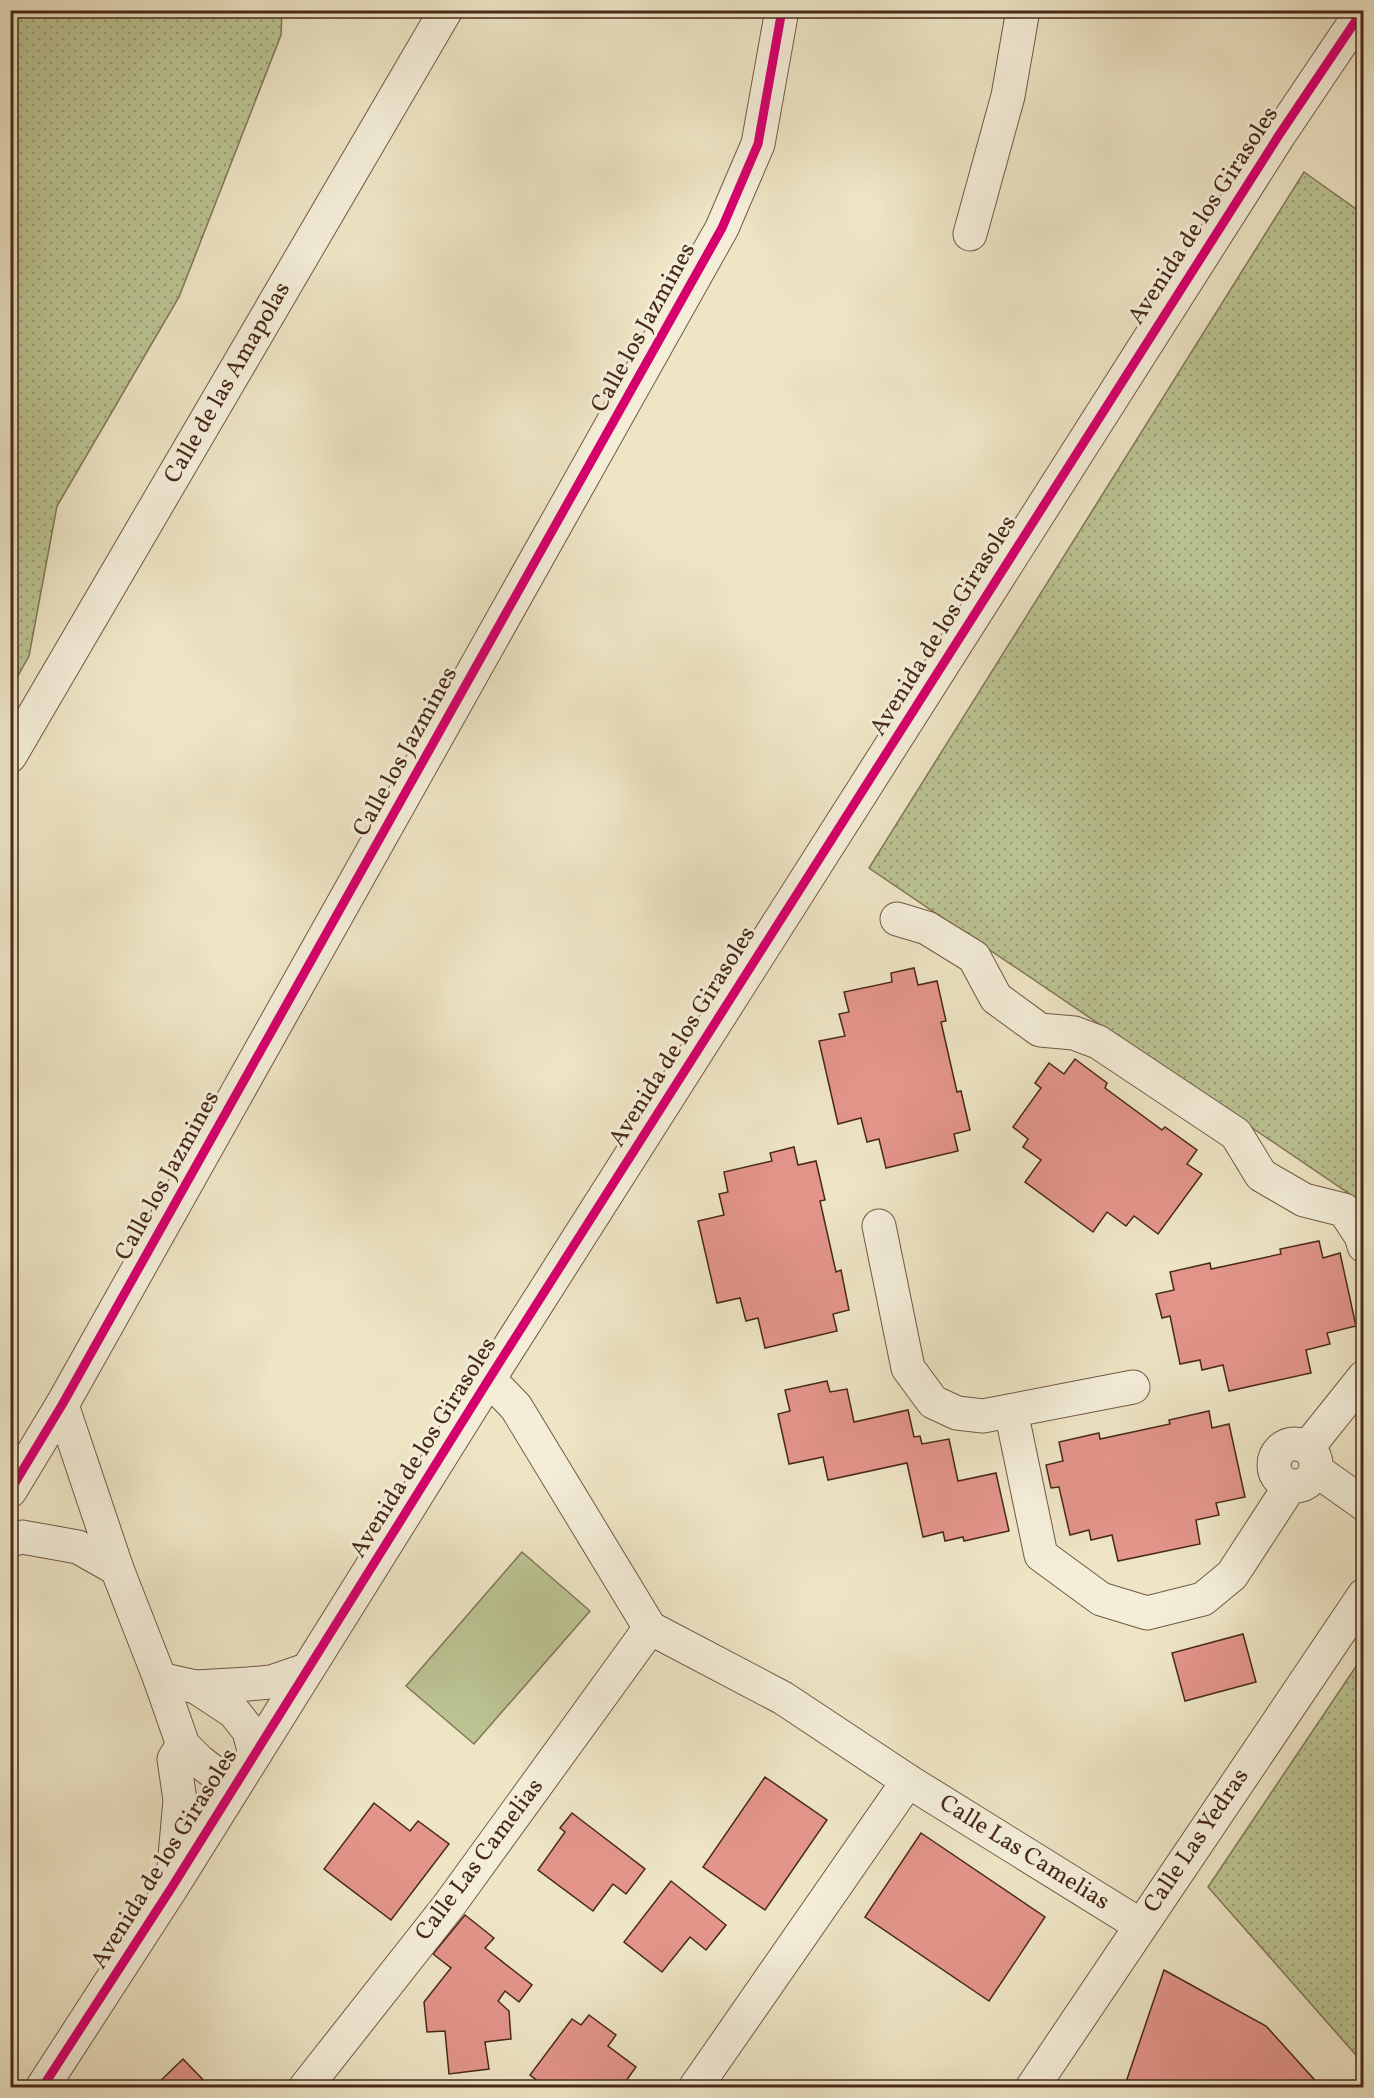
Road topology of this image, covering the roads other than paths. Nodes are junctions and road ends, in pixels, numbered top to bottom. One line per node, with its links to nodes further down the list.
1 (446, 10): 8 (street, Calle de las Amapolas)
2 (782, 10): 15 (street, Calle los Jazmines)
3 (1023, 10): 7 (street)
4 (1343, 10): 6 (street, Avenida de los Girasoles)
5 (1364, 10): 6 (street, Avenida de los Girasoles)
6 (1279, 135): 13 (street, Avenida de los Girasoles)
7 (970, 234)
8 (10, 756)
9 (897, 919): 11 (street)
10 (879, 1226): 16 (street)
11 (1364, 1246)
12 (1364, 1377): 17 (street)
13 (489, 1379): 23 (street); 24 (street, Avenida de los Girasoles)
14 (1133, 1387): 16 (street)
15 (62, 1405): 18 (street, Calle los Jazmines); 21 (street)
16 (1011, 1411): 17 (street)
17 (1304, 1468): 19 (street)
18 (10, 1491)
19 (1364, 1504)
20 (10, 1540): 21 (street)
21 (117, 1569): 25 (street)
22 (1364, 1595): 31 (street, Calle Las Yedras)
23 (650, 1628): 29 (street, Calle Las Camelias); 33 (street, Calle Las Camelias)
24 (306, 1670): 26 (street); 28 (street, Avenida de los Girasoles)
25 (160, 1679): 26 (street); 27 (street)
26 (196, 1687): 28 (street)
27 (183, 1744): 28 (street); 30 (street)
28 (249, 1764): 30 (street, Avenida de los Girasoles)
29 (908, 1781): 31 (street, Calle Las Camelias); 34 (street)
30 (172, 1887): 32 (street, Avenida de los Girasoles)
31 (1140, 1925): 35 (street, Calle Las Yedras)
32 (42, 2088)
33 (305, 2088)
34 (695, 2088)
35 (1032, 2088)

